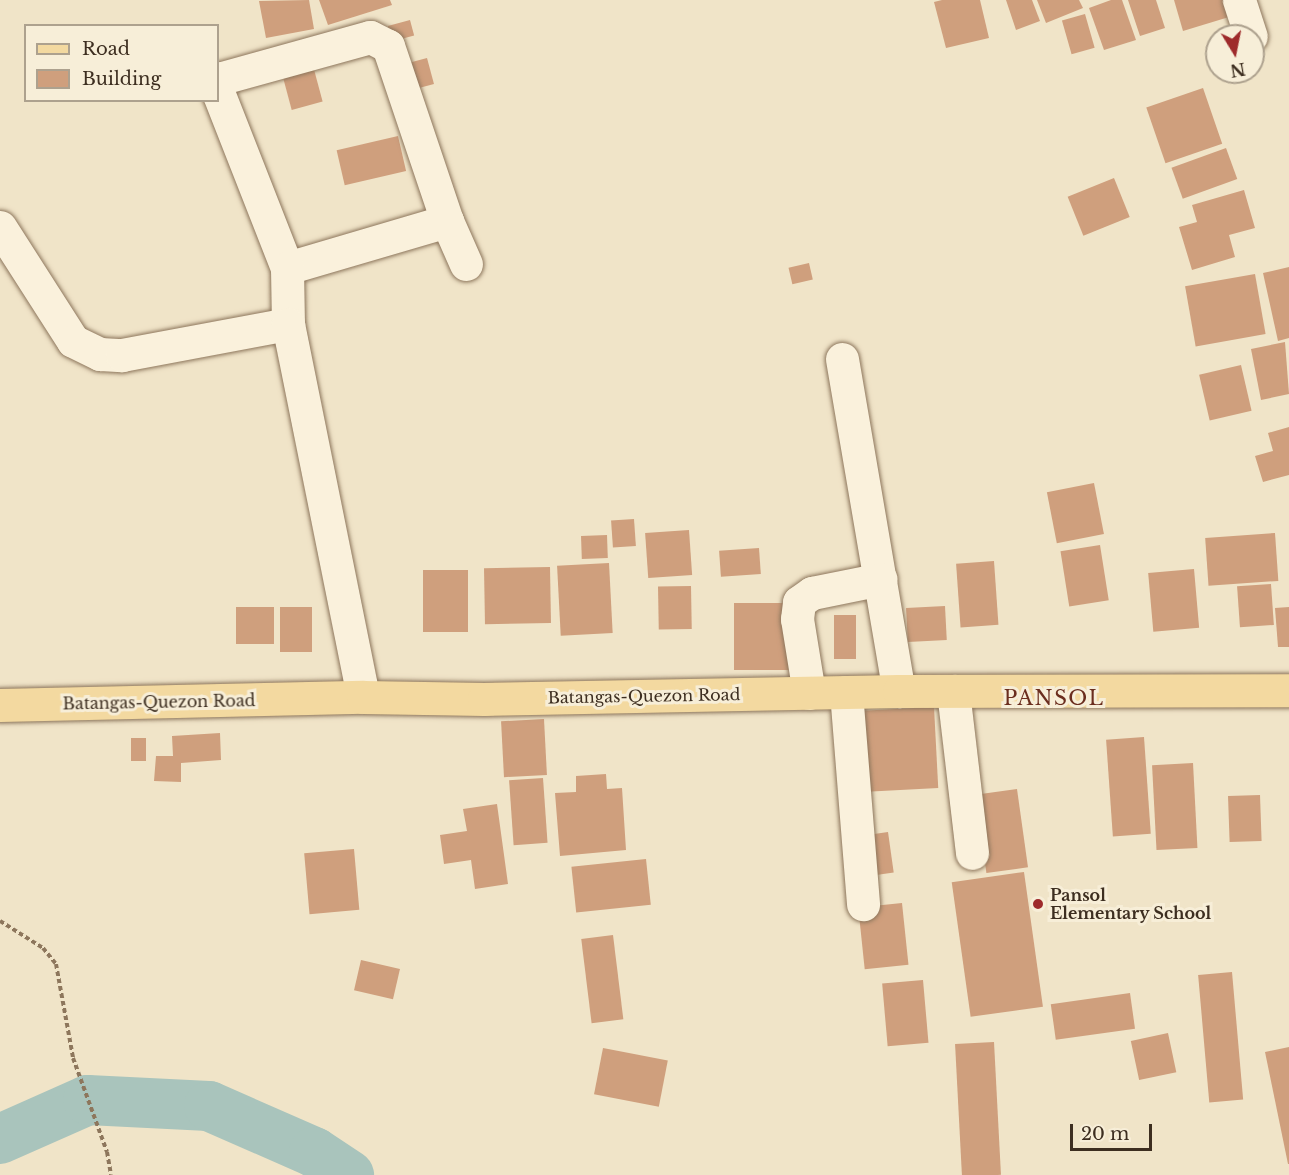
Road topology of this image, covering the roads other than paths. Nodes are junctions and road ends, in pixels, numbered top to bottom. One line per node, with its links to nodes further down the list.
1 (1239, 0): 2 (street)
2 (1247, 24)
3 (219, 88): 5 (street)
4 (219, 95): 8 (street)
5 (447, 221): 7 (street); 8 (street)
6 (0, 227): 9 (street)
7 (466, 264)
8 (287, 268): 9 (street)
9 (288, 324): 17 (street)
10 (842, 358): 11 (street)
11 (881, 579): 13 (street); 16 (street)
12 (1289, 690): 14 (main road, Batangas-Quezon Road)
13 (899, 691): 14 (main road, Batangas-Quezon Road); 15 (main road, Batangas-Quezon Road)
14 (952, 691): 19 (street)
15 (846, 692): 16 (main road, Batangas-Quezon Road); 20 (street)
16 (810, 693): 17 (main road, Batangas-Quezon Road)
17 (363, 696): 18 (main road, Batangas-Quezon Road)
18 (0, 705)
19 (972, 853)
20 (863, 904)

